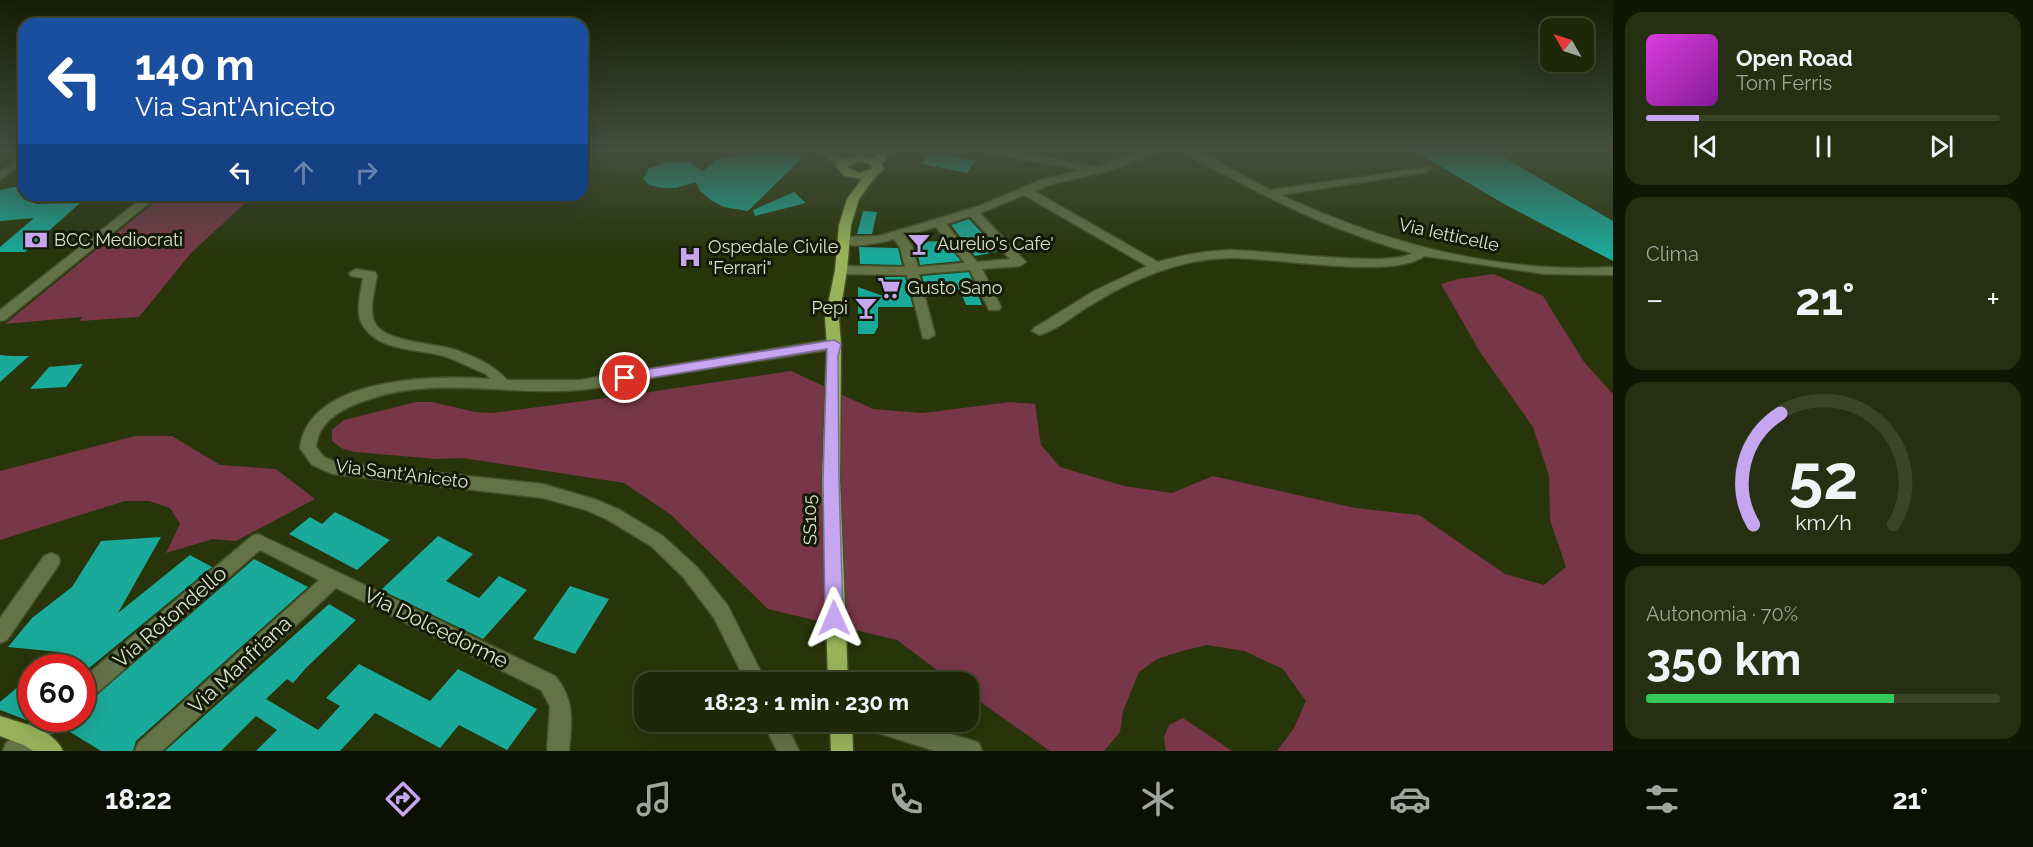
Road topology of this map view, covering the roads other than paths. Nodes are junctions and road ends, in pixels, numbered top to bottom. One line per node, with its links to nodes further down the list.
1 (851, 185): 8 (main road, SS105)
2 (863, 185): 8 (main road, SS105)
3 (1037, 185): 6 (street)
4 (1253, 185): 7 (street, Via Ietticelle)
5 (1322, 185): 7 (street)
6 (1024, 190): 10 (street); 15 (street)
7 (1270, 193): 14 (street, Via Ietticelle)
8 (853, 199): 13 (main road, SS105)
9 (145, 201): 24 (street)
10 (972, 211): 11 (street); 16 (street)
11 (939, 222): 12 (street); 16 (street)
12 (897, 235): 13 (street); 18 (street)
13 (843, 241): 17 (main road, SS105)
14 (1421, 252): 15 (street); 21 (street, Via Ietticelle)
15 (1156, 266): 25 (street)
16 (975, 267): 18 (street); 23 (street)
17 (842, 270): 18 (street); 27 (main road, SS105)
18 (911, 271): 26 (street)
19 (1613, 271): 21 (street, Via Ietticelle)
20 (356, 273): 28 (street)
21 (1597, 273): 22 (street)
22 (1613, 281)
23 (994, 307)
24 (0, 317)
25 (1039, 331)
26 (928, 335)
27 (833, 350): 28 (street, Via Sant'Aniceto); 34 (main road, SS105 / SS105)
28 (503, 385): 33 (street, Via Sant'Aniceto)
29 (258, 541): 31 (street, Via Dolcedorme); 35 (street, Via Rotondello)
30 (51, 561): 32 (street)
31 (334, 578): 43 (street, Via Manfriana); 44 (street, Via Dolcedorme)
32 (0, 634)
33 (751, 672)
34 (837, 672)
35 (96, 681)
36 (0, 726): 41 (main road)
37 (36, 732): 41 (street)
38 (779, 732): 45 (street)
39 (841, 732): 46 (main road)
40 (907, 732): 47 (street)
41 (22, 744): 42 (main road)
42 (52, 751)
43 (146, 751)
44 (558, 751)
45 (788, 751)
46 (842, 751)
47 (971, 751)

